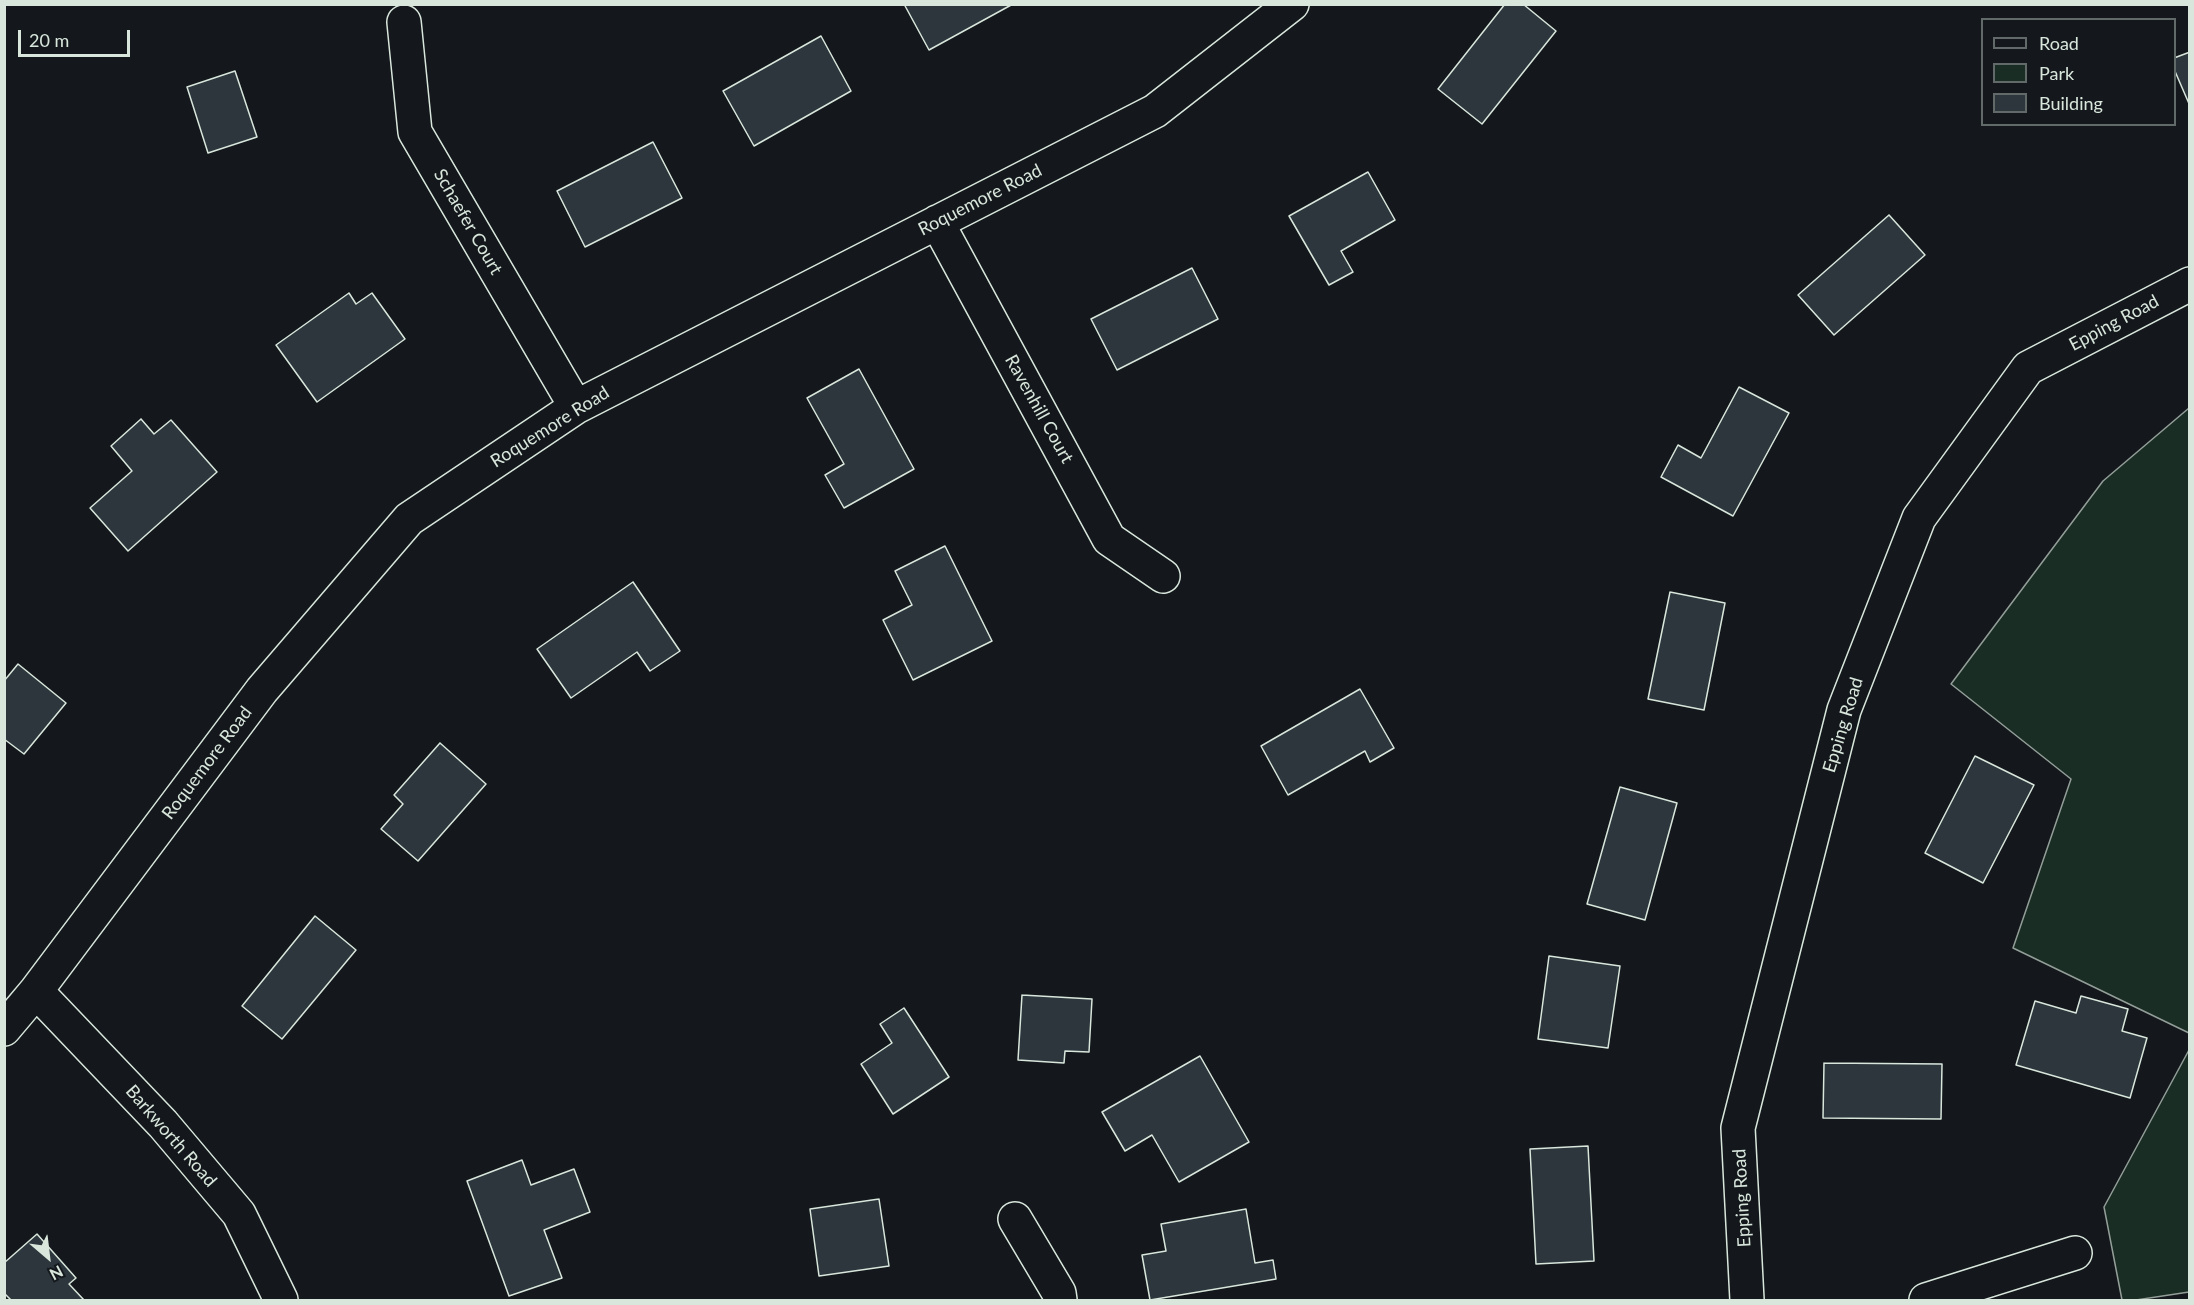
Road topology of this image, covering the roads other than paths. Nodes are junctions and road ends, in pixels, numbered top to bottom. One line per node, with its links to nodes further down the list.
1 (1292, 4): 3 (street, Roquemore Road)
2 (404, 22): 5 (street, Schaefer Court)
3 (937, 222): 5 (street, Roquemore Road); 6 (street, Ravenhill Court)
4 (2190, 284): 13 (street, Epping Road)
5 (576, 406): 7 (street, Roquemore Road)
6 (1163, 576)
7 (36, 991): 8 (street, Roquemore Road); 11 (street, Barkworth Road)
8 (4, 1029)
9 (1015, 1219): 12 (street)
10 (2075, 1253): 14 (street)
11 (281, 1300)
12 (1060, 1300)
13 (1747, 1300)
14 (1926, 1300)

